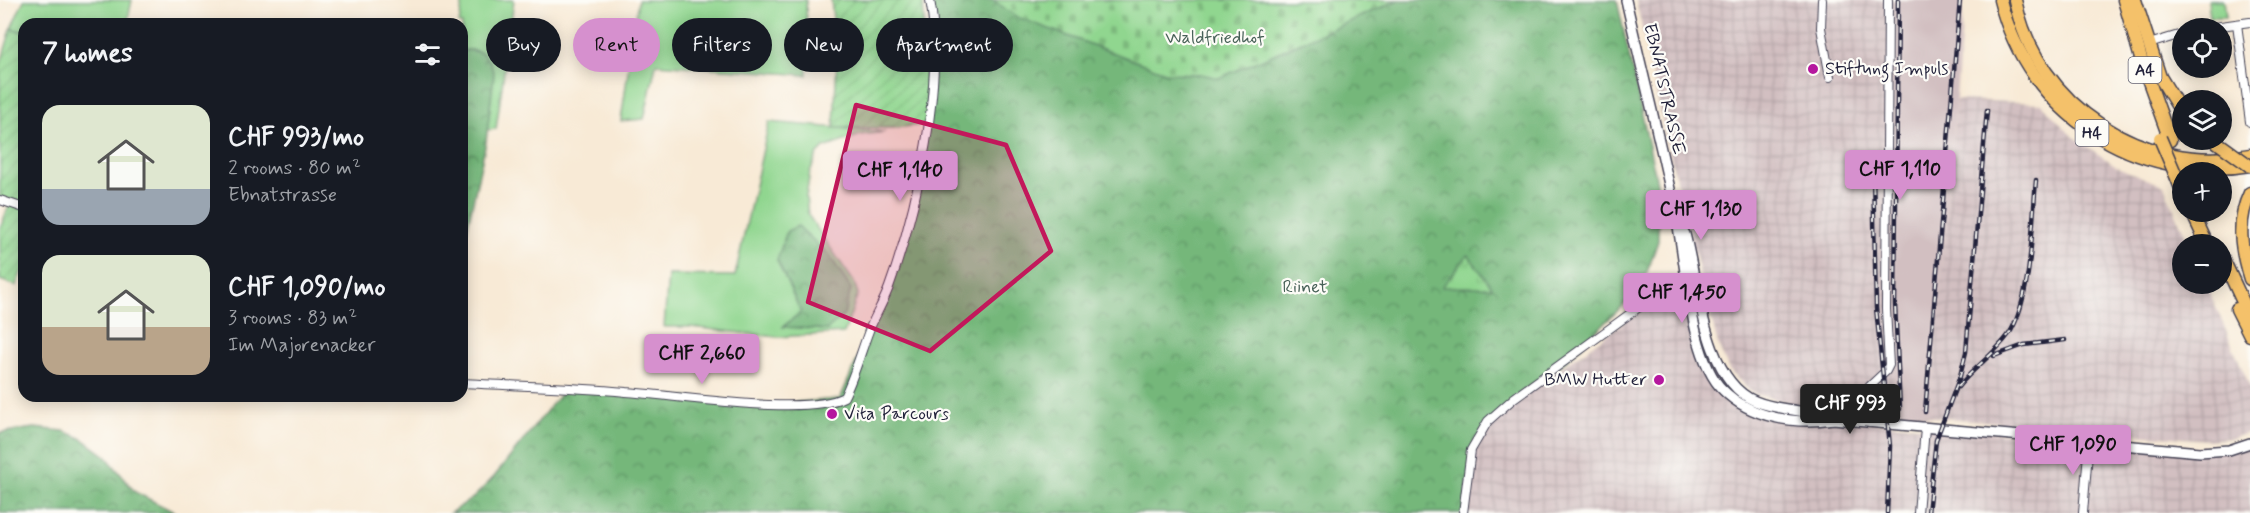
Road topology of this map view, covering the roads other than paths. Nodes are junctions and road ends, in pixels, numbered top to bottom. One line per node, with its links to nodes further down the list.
1 (930, 0): 34 (street)
2 (1626, 0): 26 (street, EBNATSTRASSE)
3 (1822, 0): 15 (street)
4 (1888, 0): 36 (street)
5 (2000, 0): 22 (main road, H4)
6 (2015, 0): 20 (main road, H4)
7 (2115, 0): 18 (main road, A4)
8 (2124, 0): 18 (main road, A4)
9 (2135, 0): 14 (main road)
10 (2250, 22): 11 (street)
11 (2237, 24): 12 (street); 17 (street)
12 (2232, 25)
13 (2172, 37): 14 (street)
14 (2149, 44): 16 (main road)
15 (1830, 77)
16 (2172, 97)
17 (2250, 122)
18 (2165, 139): 21 (main road, A4)
19 (2228, 150): 22 (main road, bridge)
20 (2250, 155)
21 (2175, 162)
22 (2250, 165)
23 (2250, 193): 30 (main road)
24 (0, 200): 25 (street)
25 (18, 206)
26 (1677, 220): 27 (street, EBNATSTRASSE); 28 (street, EBNATSTRASSE)
27 (1696, 275): 28 (street); 35 (street, EBNATSTRASSE)
28 (1685, 276): 35 (street, EBNATSTRASSE); 40 (street)
29 (2232, 278): 32 (main road)
30 (2250, 279)
31 (2231, 294): 33 (main road)
32 (2250, 317)
33 (2250, 335)
34 (468, 383)
35 (1833, 419): 36 (street, EBNATSTRASSE)
36 (1870, 423): 37 (street, EBNATSTRASSE)
37 (1925, 428): 38 (street, EBNATSTRASSE); 41 (street)
38 (2089, 440): 39 (street, EBNATSTRASSE); 42 (street)
39 (2250, 443)
40 (1463, 513)
41 (1918, 513)
42 (2083, 513)

